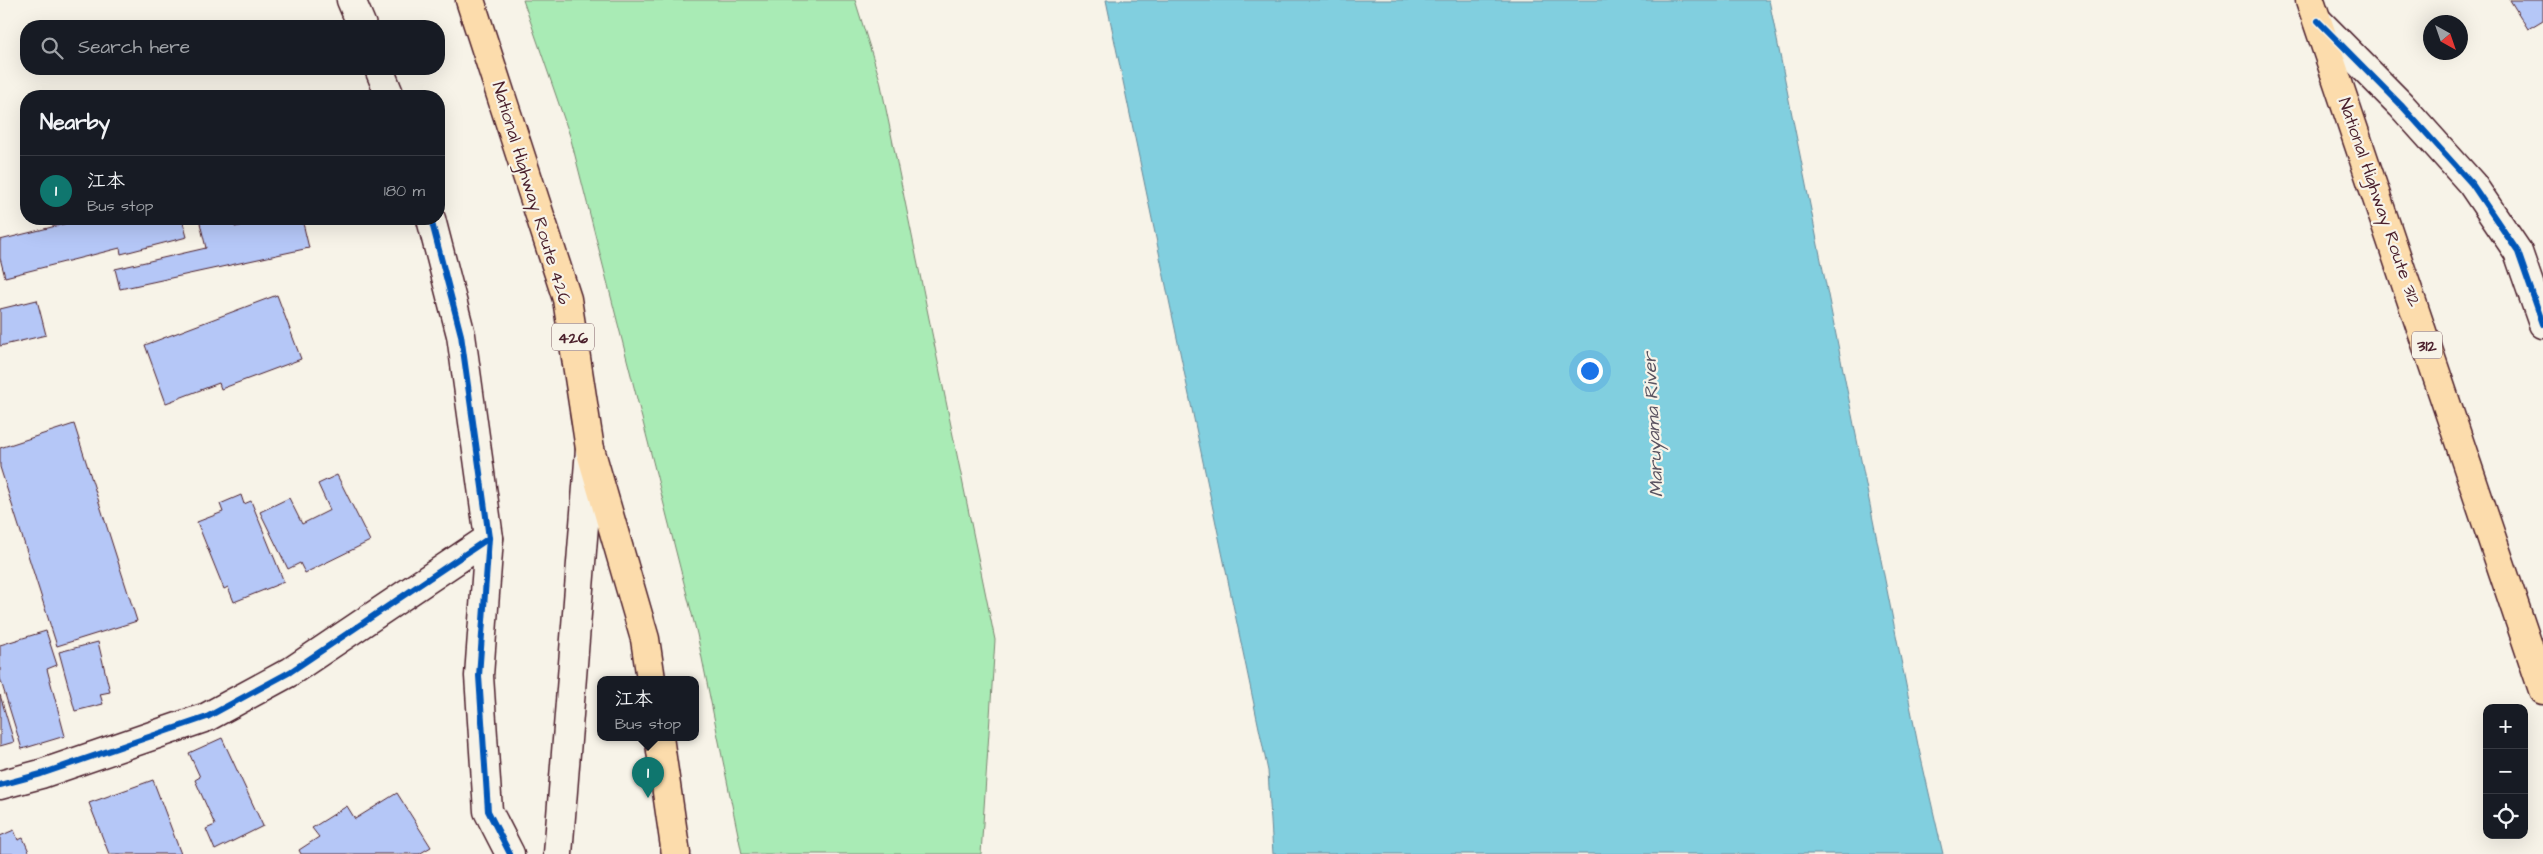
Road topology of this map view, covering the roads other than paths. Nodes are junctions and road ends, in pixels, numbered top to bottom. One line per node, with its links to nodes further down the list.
1 (351, 0): 4 (street)
2 (470, 0): 9 (highway, National Highway Route 426 / 426)
3 (2314, 11): 8 (street); 12 (highway, National Highway Route 312 / 312)
4 (359, 20)
5 (381, 75): 6 (street)
6 (388, 90)
7 (433, 225): 10 (street)
8 (2543, 324)
9 (590, 449): 11 (highway, National Highway Route 426 / 426); 16 (street)
10 (489, 538): 14 (street); 15 (street)
11 (651, 676)
12 (2543, 690)
13 (660, 741): 17 (highway)
14 (0, 785)
15 (510, 854)
16 (558, 854)
17 (676, 854)

